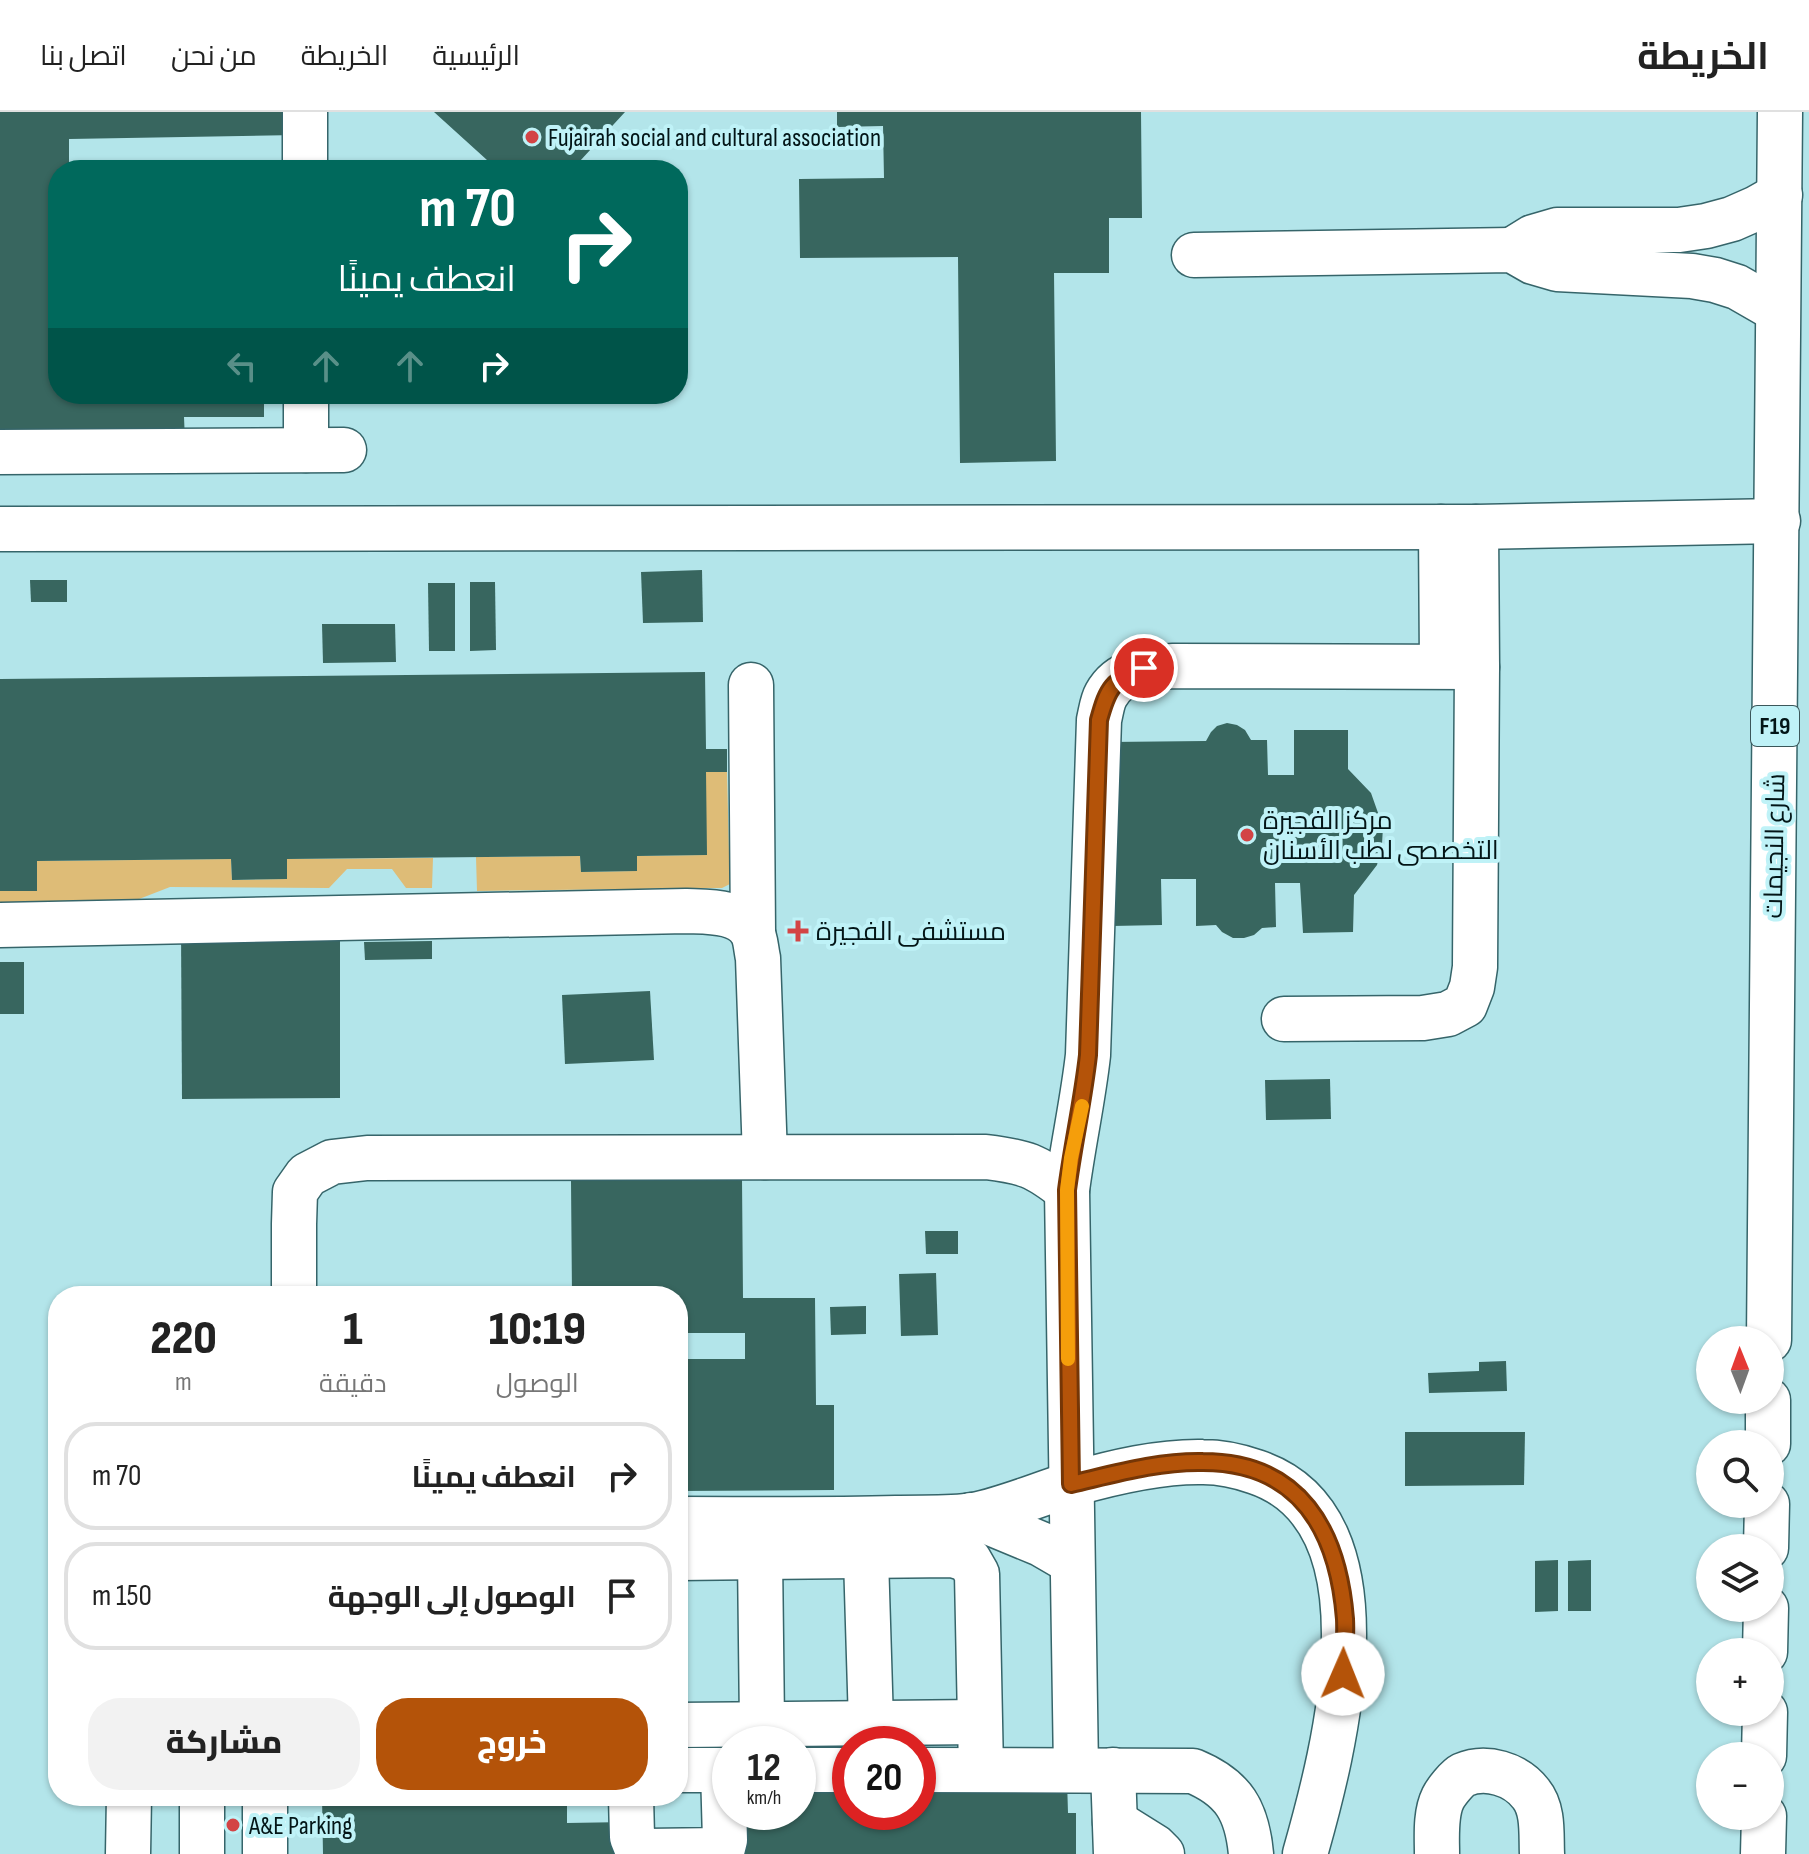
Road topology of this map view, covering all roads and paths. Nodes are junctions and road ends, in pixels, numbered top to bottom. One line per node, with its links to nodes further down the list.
1 (305, 112): 3 (street)
2 (1780, 112): 4 (street, شارع النجيمات / F19)
3 (305, 160)
4 (1780, 195): 5 (street); 7 (street, شارع النجيمات / F19)
5 (1512, 250): 6 (street); 7 (street)
6 (1194, 255)
7 (1777, 310): 10 (street, شارع النجيمات / F19)
8 (309, 404): 9 (street)
9 (0, 452)
10 (1778, 521): 11 (street); 21 (street, شارع النجيمات / F19)
11 (1459, 527): 12 (street); 13 (street)
12 (0, 529)
13 (1460, 667): 17 (street); 19 (street)
14 (751, 685): 16 (street)
15 (0, 925): 16 (street)
16 (753, 933): 18 (street)
17 (1284, 1019)
18 (765, 1157): 19 (street); 20 (street)
19 (1067, 1190): 22 (street)
20 (294, 1286)
21 (1769, 1326)
22 (1071, 1484): 23 (street); 28 (street); 50 (street)
23 (971, 1515): 25 (street); 28 (street)
24 (688, 1520): 25 (street)
25 (866, 1537): 26 (street); 29 (street); 30 (street)
26 (760, 1557): 27 (street); 31 (street)
27 (688, 1558)
28 (1072, 1562): 37 (street)
29 (979, 1722): 30 (street); 36 (street)
30 (871, 1723): 31 (street)
31 (762, 1724): 32 (street)
32 (688, 1725)
33 (688, 1770): 34 (street)
34 (712, 1770)
35 (936, 1770): 36 (street)
36 (981, 1770): 37 (street)
37 (1094, 1770): 44 (street); 49 (street)
38 (129, 1806): 45 (street)
39 (202, 1806): 46 (street)
40 (265, 1806): 47 (street)
41 (631, 1806): 42 (street)
42 (725, 1830)
43 (1764, 1830): 53 (street)
44 (1116, 1838): 48 (street)
45 (128, 1854)
46 (202, 1854)
47 (265, 1854)
48 (1162, 1854)
49 (1251, 1854)
50 (1305, 1854)
51 (1437, 1854): 52 (street)
52 (1542, 1854)
53 (1763, 1854)

